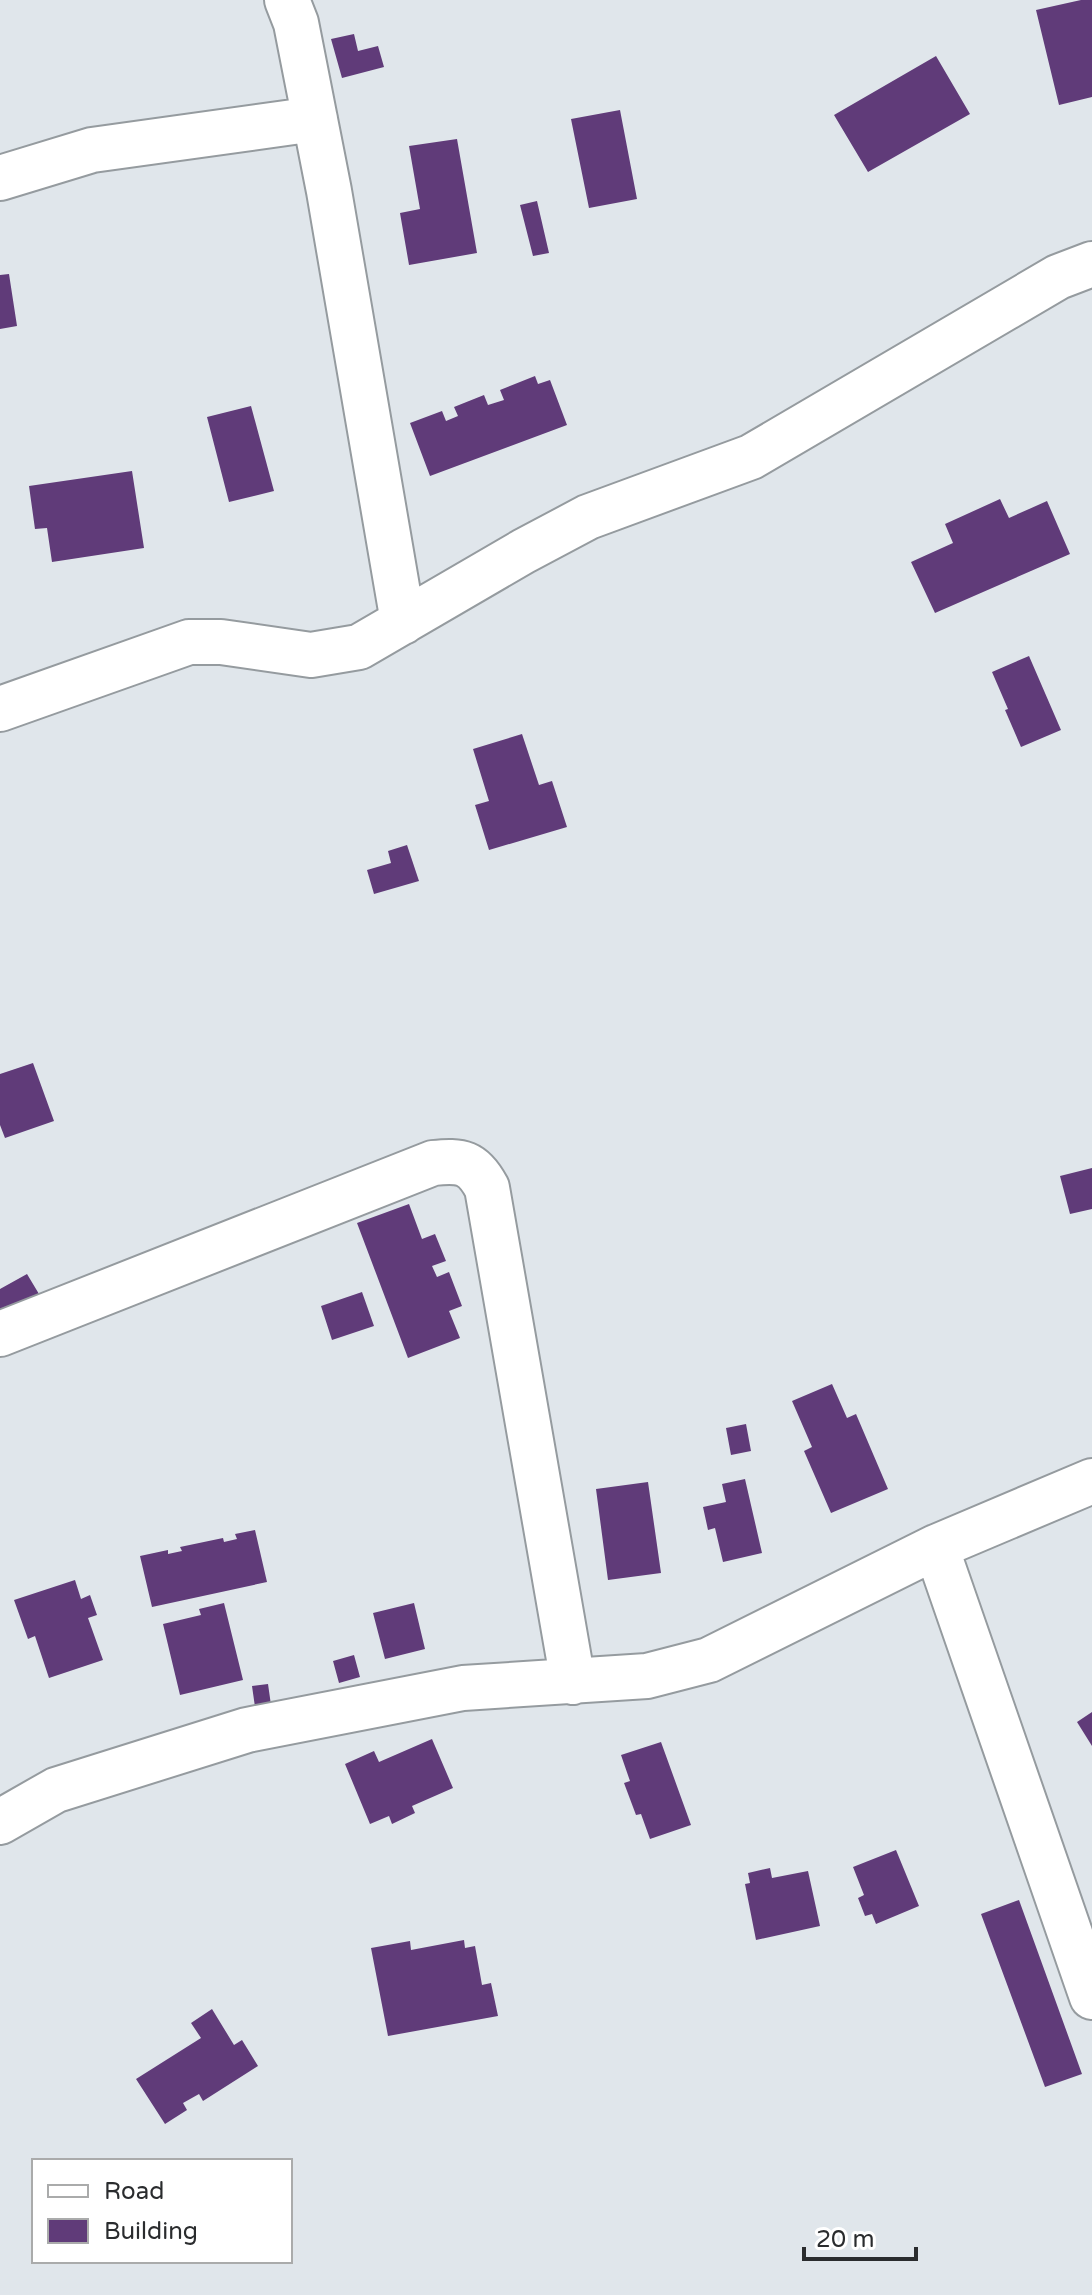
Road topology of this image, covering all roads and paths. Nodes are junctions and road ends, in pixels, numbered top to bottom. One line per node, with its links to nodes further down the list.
1 (287, 0): 2 (street)
2 (315, 119): 3 (street); 5 (street)
3 (0, 178)
4 (1092, 264): 5 (street)
5 (403, 622): 6 (street)
6 (0, 709)
7 (0, 1334): 10 (street)
8 (1092, 1481): 9 (street)
9 (936, 1547): 10 (street); 12 (street)
10 (573, 1682): 11 (street)
11 (0, 1822)
12 (1092, 1997)

